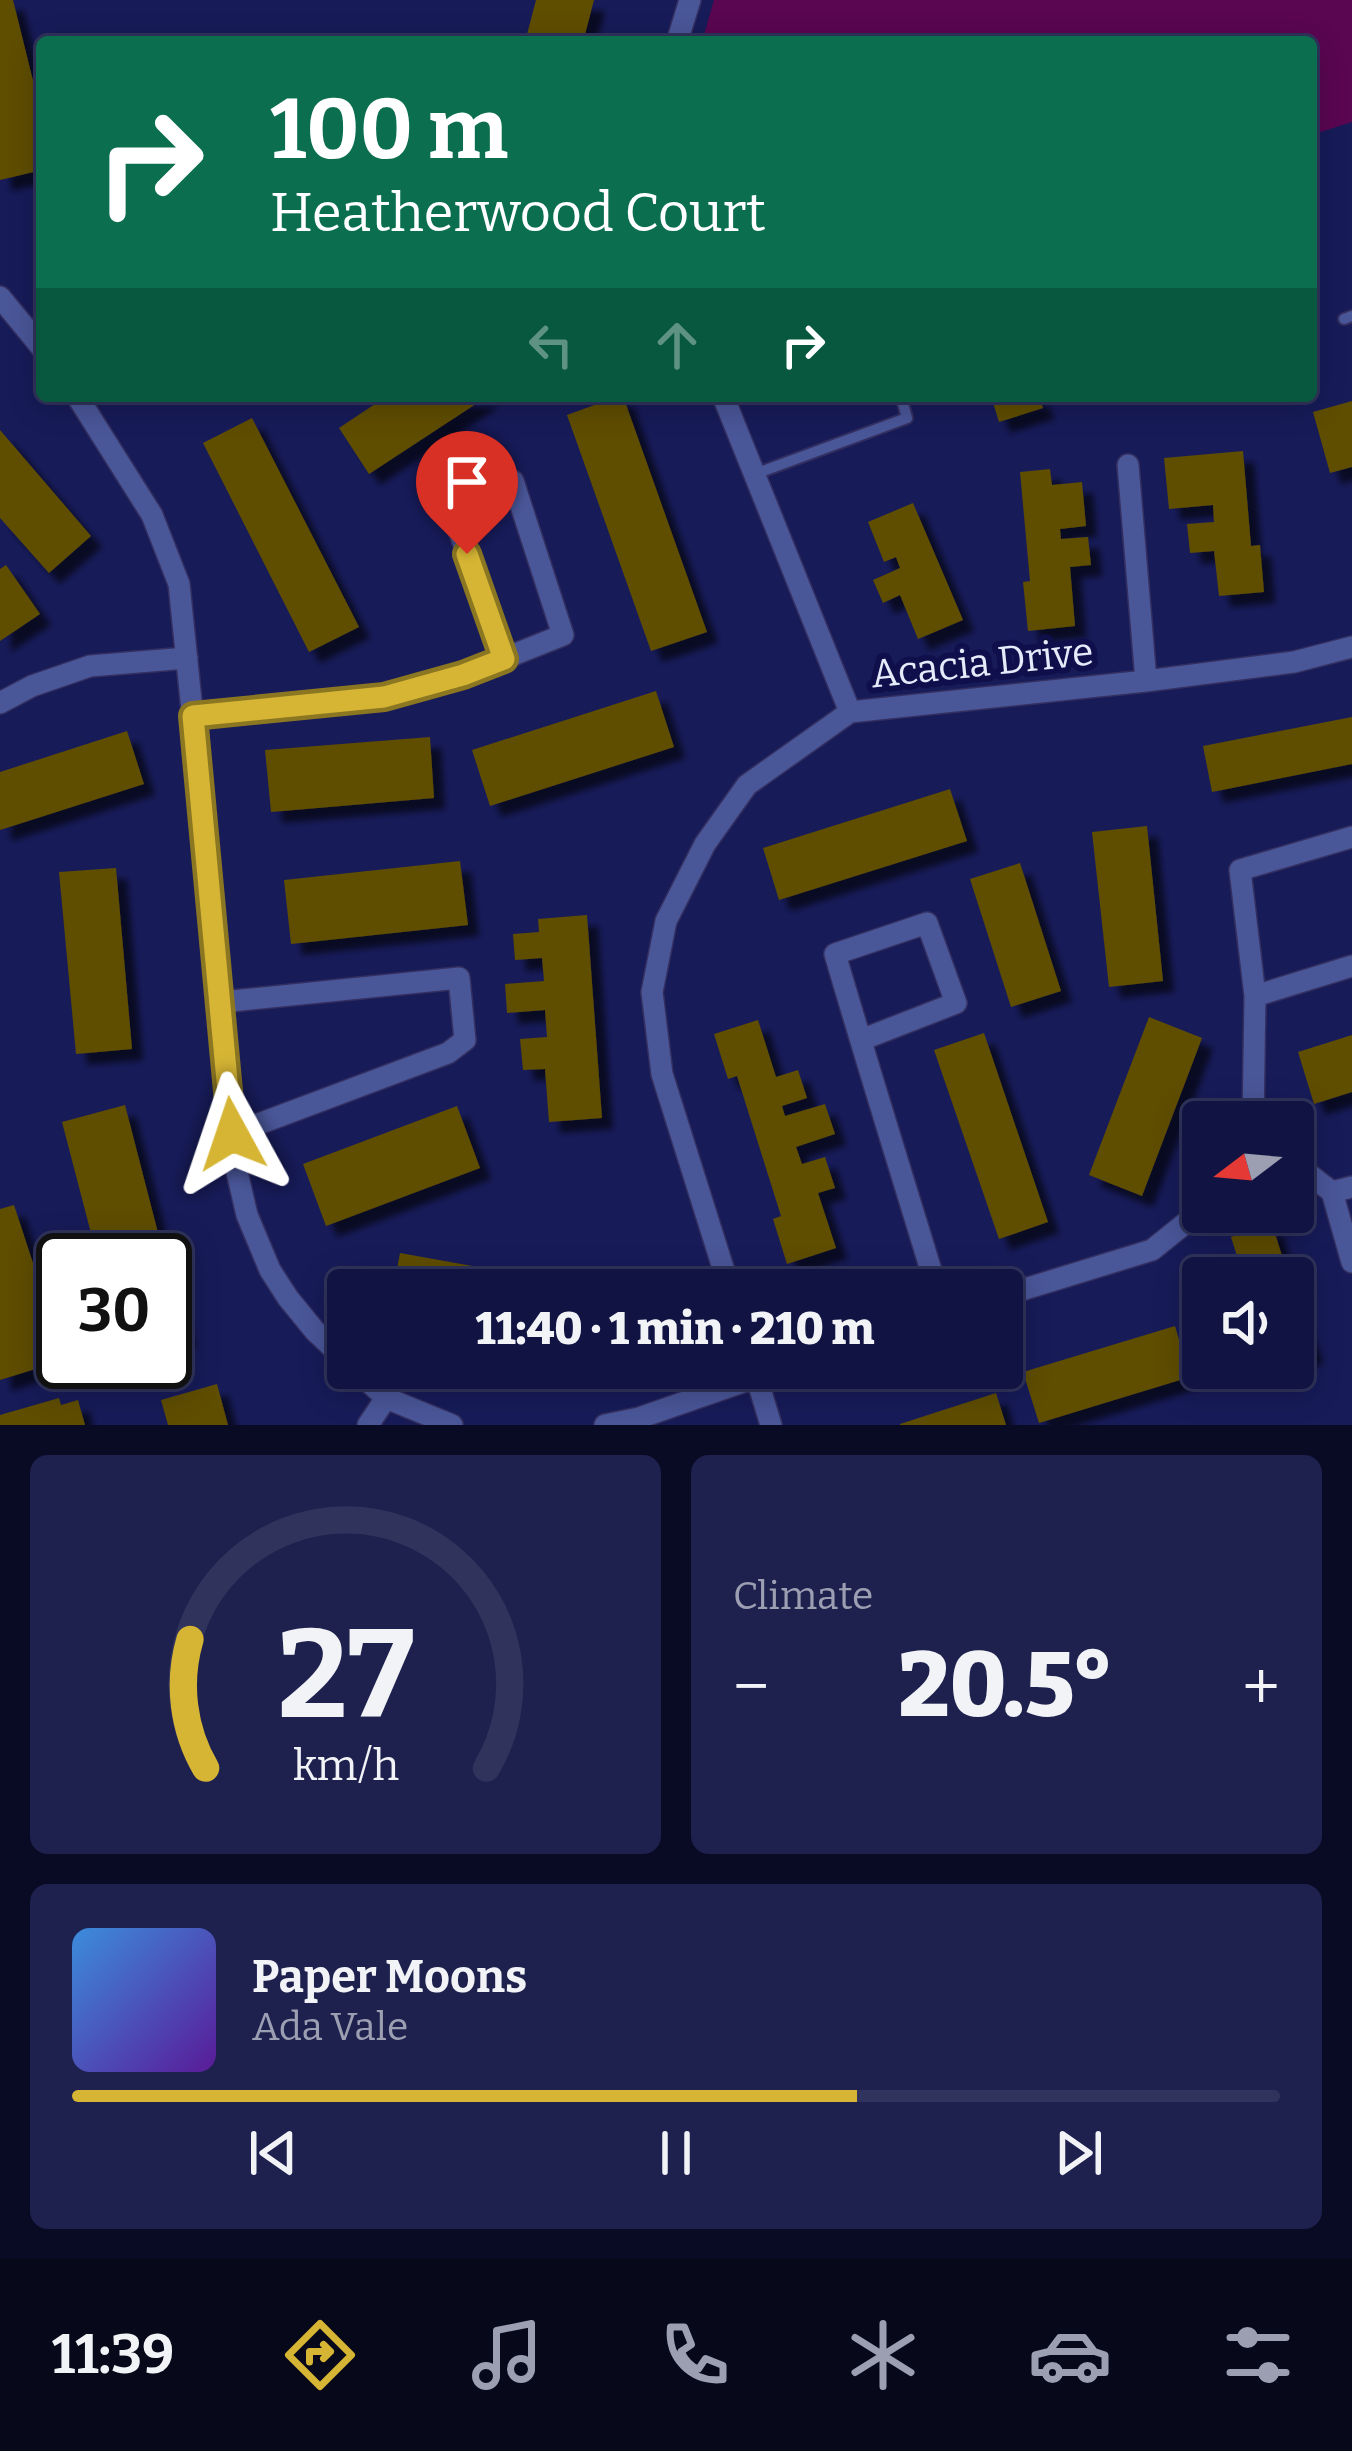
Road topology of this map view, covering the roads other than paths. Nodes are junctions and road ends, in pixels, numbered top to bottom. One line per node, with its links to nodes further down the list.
1 (690, 0): 2 (street)
2 (679, 36)
3 (0, 297): 4 (street)
4 (36, 340)
5 (81, 402): 11 (street)
6 (725, 402): 9 (street)
7 (903, 402): 9 (lane)
8 (1128, 465): 13 (street)
9 (754, 474): 15 (street)
10 (1352, 647): 13 (street, Acacia Drive)
11 (187, 658): 14 (street); 16 (street)
12 (504, 659): 12 (street); 16 (street)
13 (1146, 681): 15 (street, Acacia Drive)
14 (0, 703)
15 (850, 712): 28 (street, Acacia Drive)
16 (193, 716): 20 (street)
17 (1352, 837): 19 (street)
18 (1352, 966): 19 (street)
19 (1255, 996): 22 (street)
20 (222, 1002): 23 (street); 23 (street)
21 (861, 1040): 21 (street); 29 (street)
22 (1253, 1101)
23 (232, 1134): 31 (street)
24 (1314, 1174): 25 (street)
25 (1342, 1190): 27 (street)
26 (1182, 1226): 30 (street)
27 (1352, 1262)
28 (723, 1269)
29 (931, 1269)
30 (1023, 1290)
31 (327, 1342)
32 (376, 1389): 35 (street)
33 (713, 1389): 38 (street)
34 (761, 1389): 39 (street)
35 (386, 1398): 36 (street); 37 (street)
36 (368, 1425)
37 (452, 1425)
38 (605, 1425)
39 (771, 1425)

